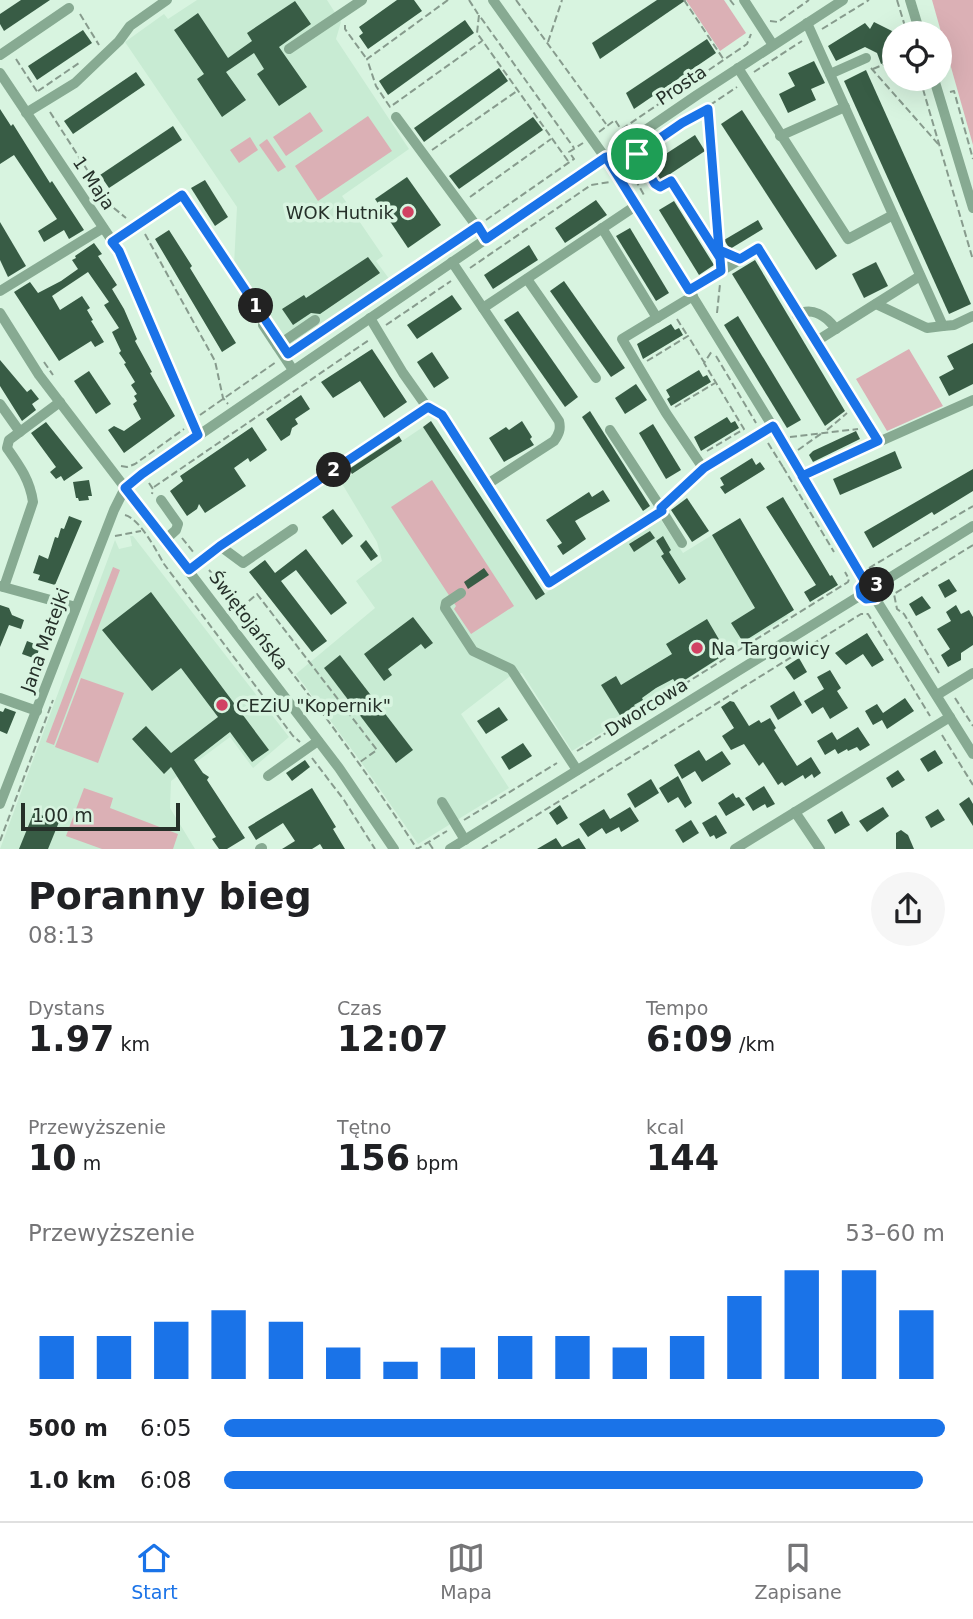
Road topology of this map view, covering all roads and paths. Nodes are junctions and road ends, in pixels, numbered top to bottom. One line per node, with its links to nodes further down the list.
1 (167, 0): 47 (street)
2 (448, 0): 32 (path)
3 (469, 0): 17 (path)
4 (493, 0): 60 (street)
5 (516, 0): 25 (path)
6 (562, 0): 25 (path)
7 (684, 0): 33 (path)
8 (744, 0): 27 (street)
9 (809, 0): 19 (path)
10 (843, 0): 22 (street, Prosta)
11 (869, 0): 23 (path)
12 (897, 0): 20 (path)
13 (910, 0): 21 (street)
14 (357, 1): 18 (street)
15 (69, 8): 30 (street)
16 (80, 15): 28 (path)
17 (479, 15): 24 (path); 57 (path)
18 (341, 16): 29 (street); 32 (path)
19 (786, 17)
20 (903, 21)
21 (916, 21)
22 (807, 23): 23 (street); 27 (street, Prosta)
23 (813, 35): 39 (street); 40 (path)
24 (483, 41): 32 (path); 42 (path)
25 (547, 43): 52 (path)
26 (747, 44): 33 (path)
27 (773, 44): 36 (street, Prosta)
28 (101, 48)
29 (289, 49)
30 (5, 52): 45 (path)
31 (866, 58): 37 (path); 39 (street)
32 (367, 59)
33 (724, 60): 53 (path)
34 (80, 63): 45 (path)
35 (882, 65): 37 (path)
36 (738, 68): 54 (street); 60 (street, Prosta)
37 (872, 70): 56 (path)
38 (0, 73): 50 (street, 1 Maja)
39 (830, 74): 48 (street)
40 (749, 76)
41 (743, 83): 49 (path)
42 (518, 91): 55 (path); 59 (path)
43 (923, 91): 56 (path)
44 (943, 91): 69 (street)
45 (37, 92): 47 (path)
46 (949, 93): 62 (path)
47 (44, 102): 50 (street); 71 (path)
48 (845, 107): 54 (street); 70 (street)
49 (708, 109): 58 (path); 78 (path)
50 (26, 113): 73 (street, 1 Maja)
51 (396, 117): 59 (street)
52 (607, 126)
53 (621, 129)
54 (780, 136): 70 (street)
55 (551, 138): 63 (path); 67 (path)
56 (939, 145): 80 (path)
57 (574, 149)
58 (637, 154): 64 (path); 77 (path)
59 (425, 155): 67 (street)
60 (606, 157): 68 (street); 75 (street, Prosta)
61 (574, 159): 63 (path)
62 (973, 159)
63 (569, 163): 72 (path)
64 (630, 170)
65 (611, 182): 83 (path)
66 (182, 195): 71 (street); 98 (path)
67 (462, 203): 72 (street)
68 (637, 205): 74 (street); 88 (street)
69 (973, 208)
70 (893, 215): 84 (street)
71 (139, 224): 76 (street); 115 (path)
72 (478, 226): 75 (street); 107 (path)
73 (103, 228): 76 (street, 1 Maja); 87 (street)
74 (602, 228): 86 (street); 97 (street)
75 (486, 239): 81 (street, Prosta)
76 (112, 242): 122 (street, 1 Maja)
77 (714, 249): 78 (path); 78 (path)
78 (719, 250): 79 (path)
79 (740, 259): 82 (street); 93 (street)
80 (973, 260)
81 (452, 262): 90 (street); 96 (street, Prosta)
82 (721, 271): 88 (street); 94 (path)
83 (463, 273)
84 (920, 276): 89 (street); 100 (street)
85 (456, 277): 102 (path)
86 (527, 279): 90 (street); 112 (street)
87 (0, 291)
88 (691, 293): 91 (street); 123 (street)
89 (876, 304): 100 (street); 101 (street)
90 (483, 308): 136 (street)
91 (671, 309): 97 (street); 103 (path)
92 (0, 313): 117 (street, Świętojańska)
93 (797, 315): 101 (street); 104 (street)
94 (716, 316)
95 (973, 316): 100 (street)
96 (370, 318): 102 (street); 111 (street, Prosta)
97 (657, 318): 110 (street)
98 (262, 319): 105 (street)
99 (316, 320): 105 (street)
100 (943, 326)
101 (836, 329): 104 (street)
102 (378, 331): 120 (street); 138 (path)
103 (688, 336): 109 (path); 110 (path)
104 (815, 342): 119 (street)
105 (277, 346): 107 (street)
106 (712, 351): 109 (path)
107 (284, 356): 111 (street); 115 (path)
108 (41, 358): 113 (path)
109 (704, 363): 114 (path)
110 (638, 366): 121 (street)
111 (293, 370): 128 (street, Prosta)
112 (596, 378)
113 (57, 379)
114 (716, 383): 121 (path); 132 (path)
115 (223, 398): 122 (path)
116 (973, 400): 130 (street)
117 (60, 402): 127 (street); 137 (street, Świętojańska)
118 (0, 404): 127 (street)
119 (856, 406): 124 (street); 126 (path)
120 (428, 407): 136 (street); 151 (street)
121 (666, 413): 132 (street)
122 (191, 420): 128 (street, 1 Maja); 133 (path)
123 (773, 426): 134 (street); 135 (street)
124 (870, 428): 126 (path); 130 (street)
125 (610, 430): 141 (street)
126 (825, 431): 129 (path); 131 (path)
127 (20, 432): 159 (street)
128 (198, 435): 137 (street, Prosta)
129 (789, 437)
130 (878, 441): 135 (street)
131 (798, 450)
132 (696, 458): 134 (street)
133 (118, 464)
134 (704, 468): 141 (street)
135 (802, 476): 157 (street)
136 (486, 485): 141 (street)
137 (125, 488): 148 (street, Świętojańska); 163 (street, Jana Matejki)
138 (153, 489)
139 (161, 500): 148 (street)
140 (973, 506): 154 (path)
141 (662, 509): 149 (street)
142 (131, 517): 145 (path)
143 (973, 526): 158 (street)
144 (293, 529): 151 (street)
145 (142, 530): 146 (path); 174 (path)
146 (114, 536)
147 (181, 537): 152 (path)
148 (166, 539): 155 (street, Świętojańska)
149 (682, 543)
150 (973, 545): 165 (path)
151 (220, 546): 155 (street)
152 (198, 557)
153 (204, 564): 164 (path)
154 (868, 567)
155 (189, 570): 173 (street, Świętojańska)
156 (844, 570): 176 (path)
157 (865, 582): 158 (street); 161 (street)
158 (878, 586): 162 (street)
159 (2, 587): 163 (street)
160 (461, 593): 176 (street)
161 (861, 595): 162 (street); 178 (street, Dworcowa)
162 (875, 598): 167 (street)
163 (76, 607): 169 (street, Jana Matejki)
164 (241, 608): 177 (path); 177 (path)
165 (939, 673)
166 (973, 673): 167 (street)
167 (937, 695): 170 (street)
168 (0, 698): 169 (street)
169 (37, 711): 179 (street, Jana Matejki)
170 (950, 717): 175 (street); 184 (street)
171 (933, 721): 194 (path)
172 (939, 730): 181 (path)
173 (318, 741): 174 (street); 191 (street, Świętojańska)
174 (306, 749): 180 (street); 190 (path)
175 (973, 754)
176 (568, 756): 178 (street); 185 (path)
177 (359, 763): 189 (path)
178 (577, 770): 188 (street, Dworcowa)
179 (6, 773): 183 (street, Jana Matejki)
180 (268, 776)
181 (973, 785)
182 (442, 802): 185 (street)
183 (0, 804)
184 (795, 812): 195 (street); 196 (street)
185 (456, 825): 187 (path); 188 (street)
186 (438, 832): 187 (path)
187 (440, 835): 189 (path)
188 (465, 840): 193 (street, Dworcowa)
189 (428, 842): 192 (path)
190 (375, 849)
191 (394, 849)
192 (433, 849)
193 (450, 849)
194 (482, 849)
195 (735, 849)
196 (820, 849)

